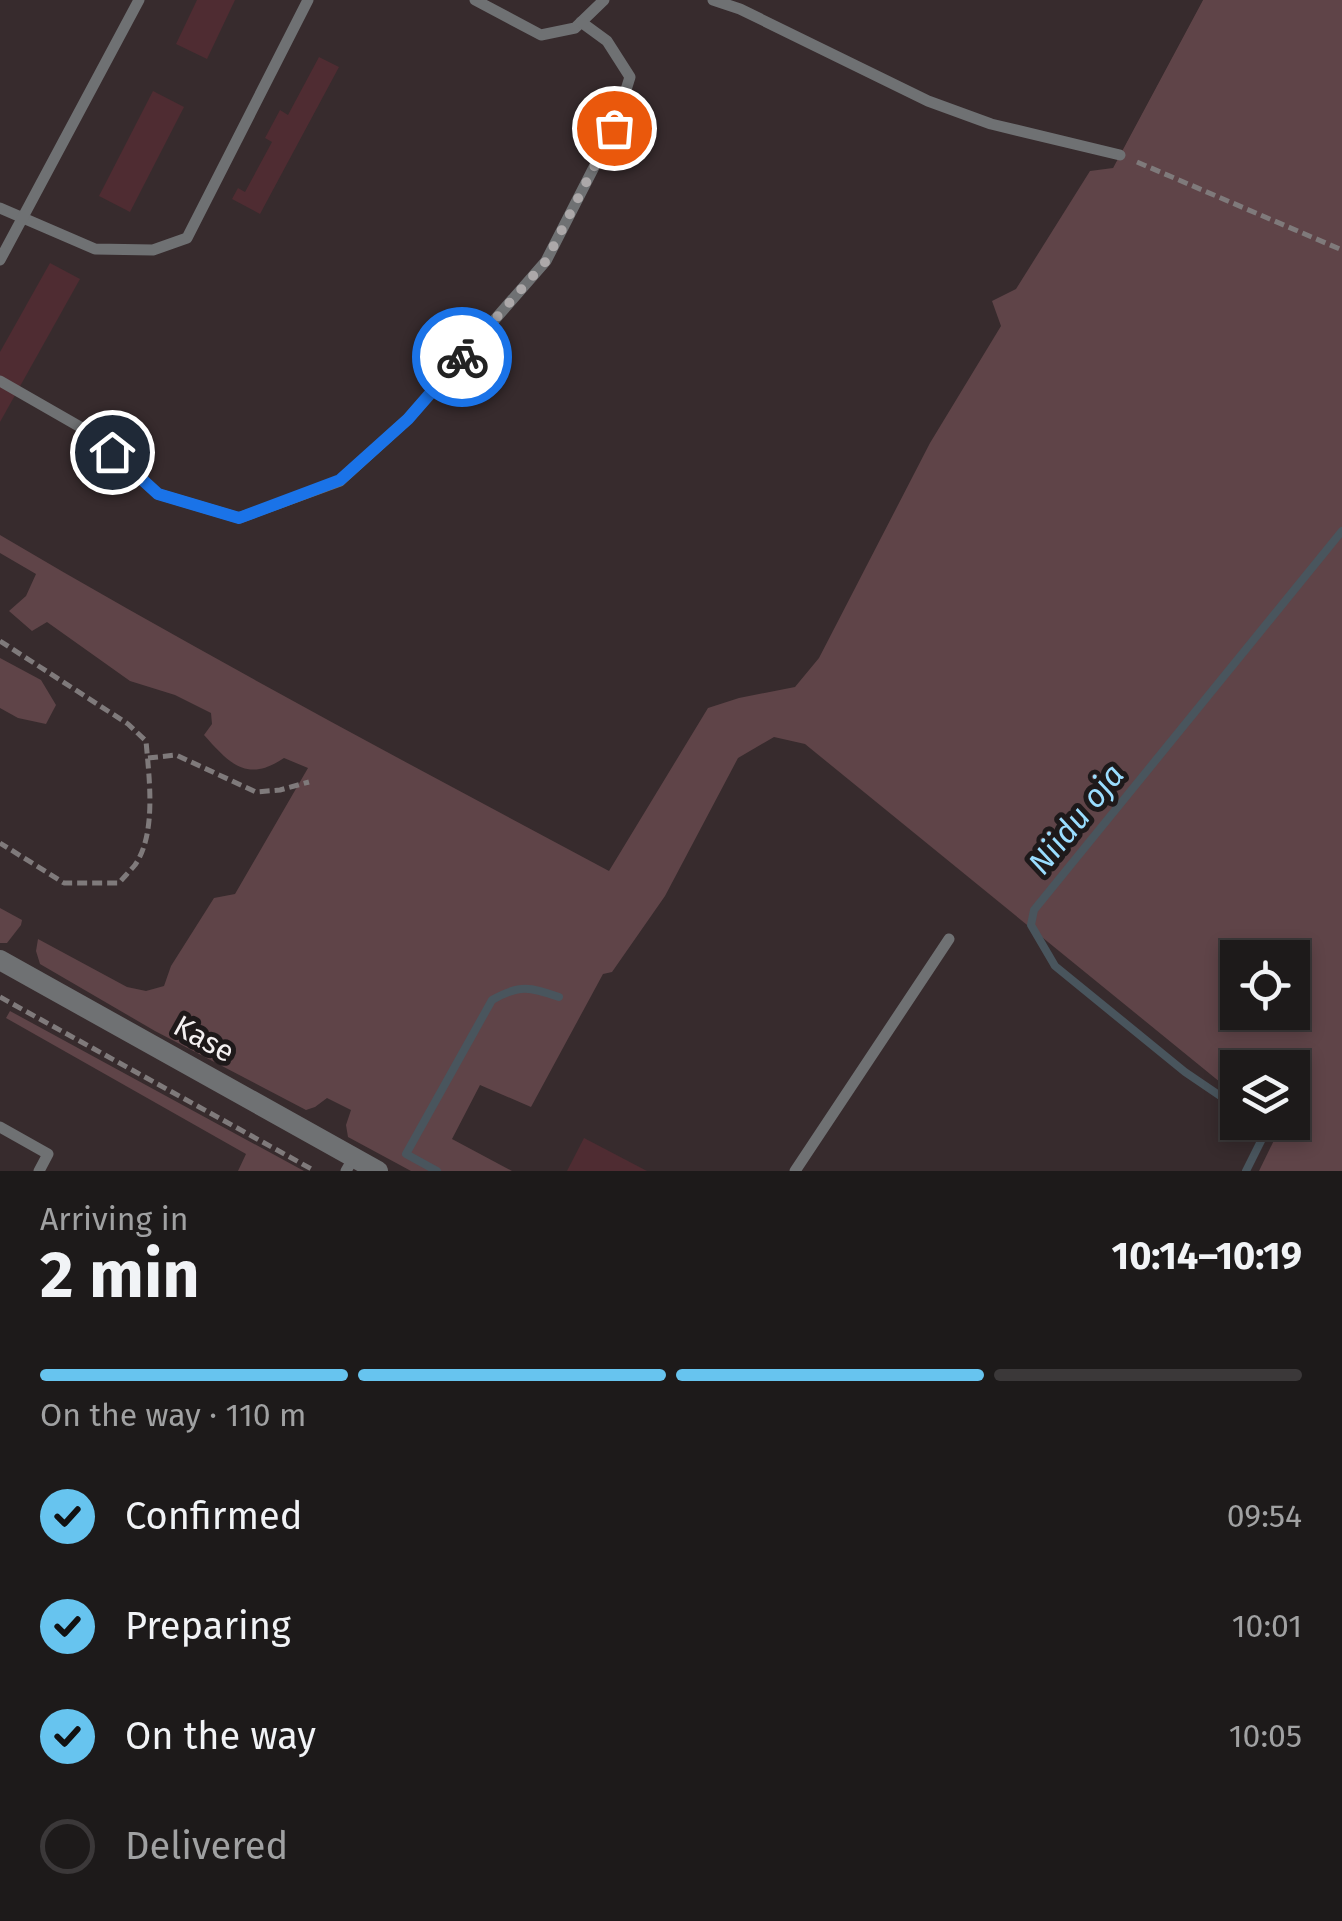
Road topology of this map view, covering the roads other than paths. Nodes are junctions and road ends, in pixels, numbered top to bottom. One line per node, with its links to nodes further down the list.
1 (139, 0): 9 (lane)
2 (308, 0): 9 (lane)
3 (476, 0): 6 (lane)
4 (604, 0): 6 (lane)
5 (713, 0): 7 (lane)
6 (581, 22): 11 (lane)
7 (1120, 155)
8 (0, 208): 9 (lane)
9 (22, 217): 10 (lane)
10 (0, 260)
11 (0, 381)
12 (950, 938): 18 (lane)
13 (0, 960): 15 (street, Kase)
14 (0, 1127): 16 (lane)
15 (350, 1164): 17 (street, Kase)
16 (39, 1171)
17 (378, 1171)
18 (795, 1171)

